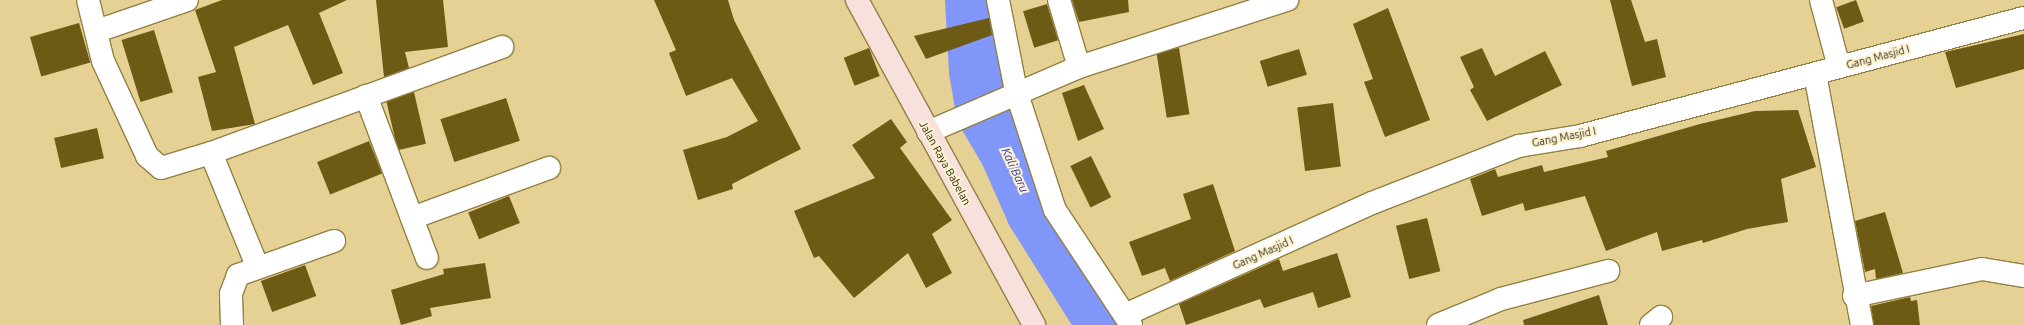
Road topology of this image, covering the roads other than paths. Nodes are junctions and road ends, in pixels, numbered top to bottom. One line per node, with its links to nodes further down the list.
1 (88, 0): 9 (street)
2 (187, 0): 9 (street)
3 (857, 0): 16 (main road, Jalan Raya Babelan)
4 (998, 0): 14 (street)
5 (1059, 0): 11 (street)
6 (1821, 0): 12 (street)
7 (1277, 1): 11 (street)
8 (2024, 18): 12 (street, Gang Masjid I)
9 (96, 31): 17 (street)
10 (502, 47): 15 (street)
11 (1079, 67): 14 (street)
12 (1839, 67): 13 (street, Gang Masjid I)
13 (1815, 74): 25 (street); 26 (street, Gang Masjid I)
14 (1016, 91): 16 (street); 26 (street)
15 (366, 96): 17 (street); 19 (street)
16 (928, 132): 28 (main road, Jalan Raya Babelan)
17 (211, 153): 22 (street)
18 (549, 168): 19 (street)
19 (412, 218): 21 (street)
20 (334, 241): 22 (street)
21 (427, 258)
22 (257, 266): 27 (street)
23 (1608, 271): 29 (street)
24 (2024, 276): 25 (street)
25 (1854, 296): 30 (street)
26 (1128, 320)
27 (232, 325)
28 (1034, 325)
29 (1438, 325)
30 (1862, 325)

